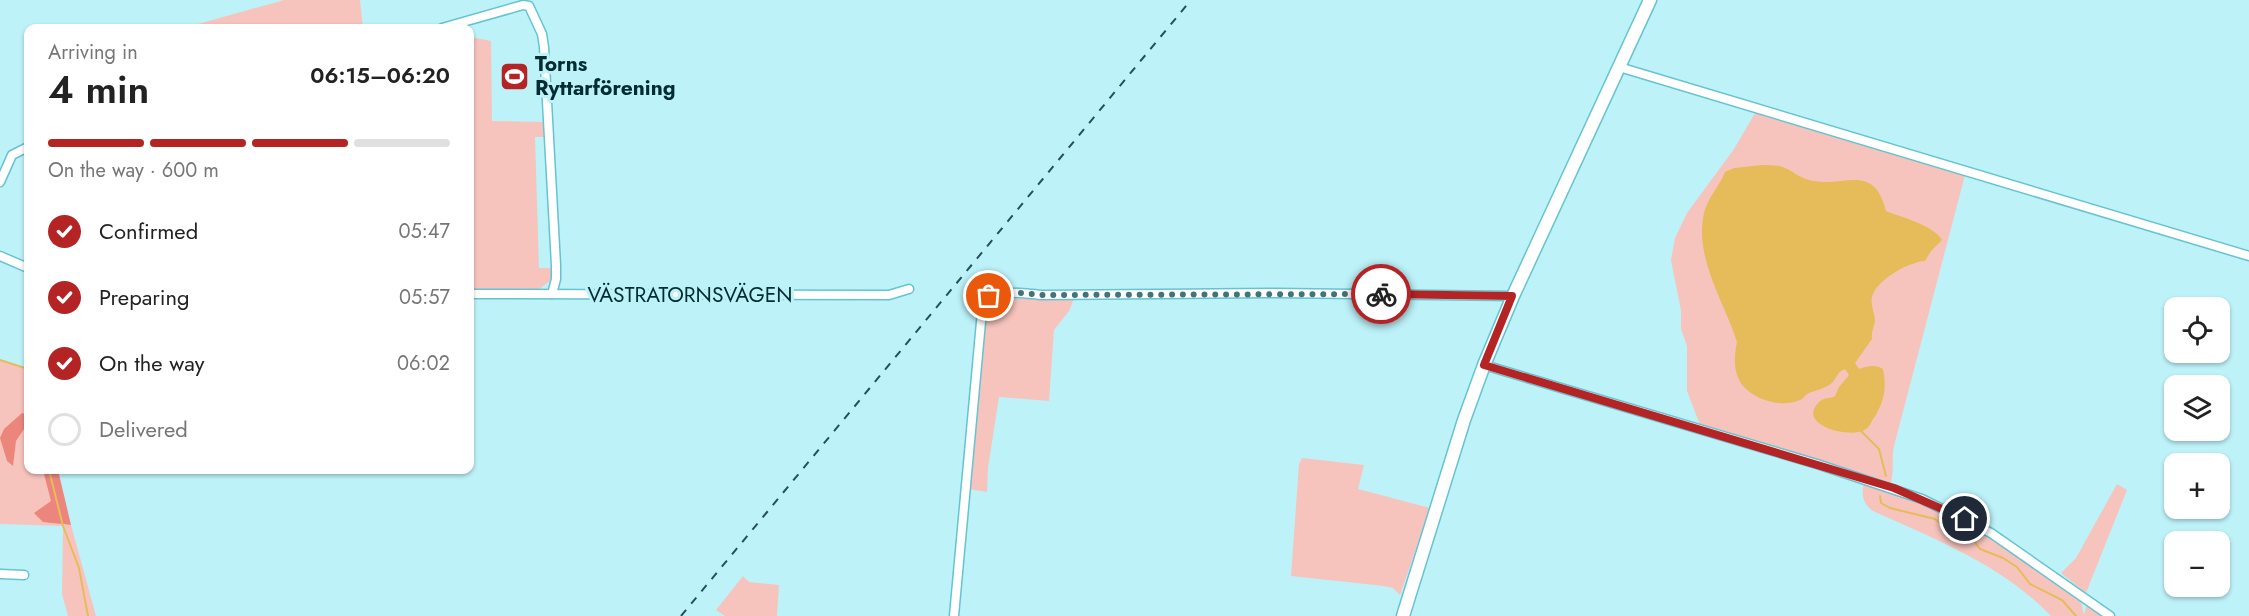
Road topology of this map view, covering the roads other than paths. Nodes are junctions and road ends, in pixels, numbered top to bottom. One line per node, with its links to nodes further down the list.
1 (1650, 0): 3 (main road)
2 (456, 24): 13 (street)
3 (1619, 67): 9 (street); 14 (main road)
4 (24, 149): 5 (street)
5 (12, 154): 6 (street); 7 (street)
6 (0, 156)
7 (0, 182)
8 (0, 256): 10 (street)
9 (2249, 256)
10 (24, 266)
11 (909, 289): 13 (street, VÄSTRATORNSVÄGEN)
12 (474, 294): 13 (street, VÄSTRATORNSVÄGEN)
13 (552, 294)
14 (1512, 296): 15 (main road); 18 (street)
15 (1484, 365): 19 (main road); 20 (street)
16 (0, 574): 17 (street)
17 (24, 575)
18 (954, 616)
19 (1403, 616)
20 (2110, 616)

